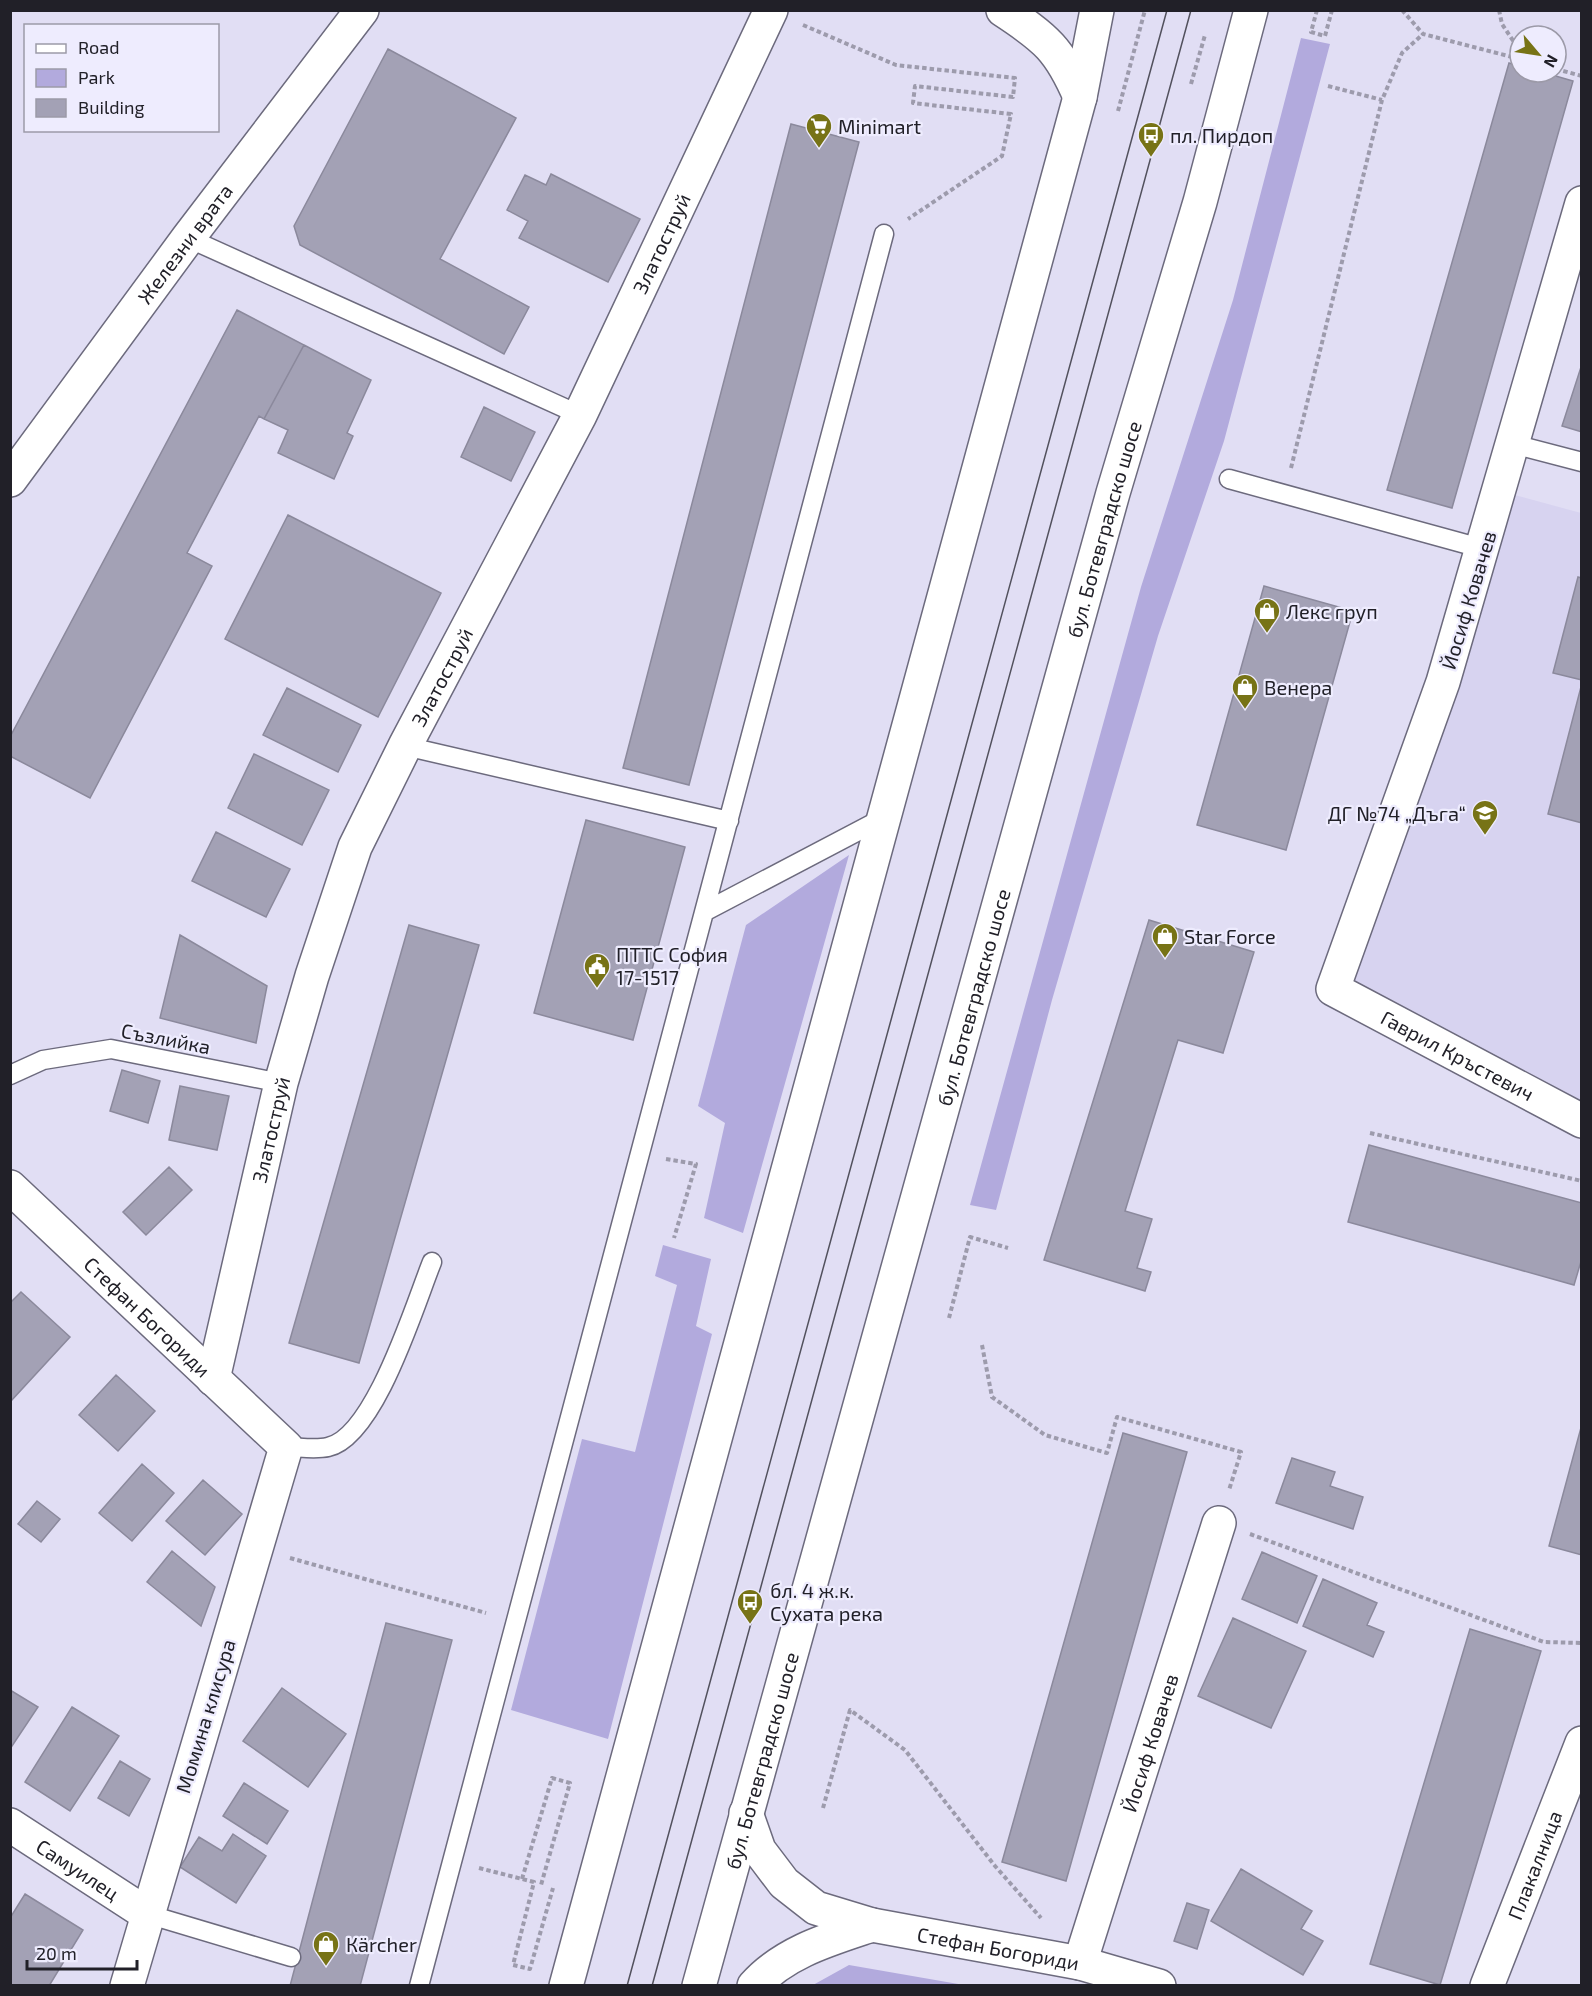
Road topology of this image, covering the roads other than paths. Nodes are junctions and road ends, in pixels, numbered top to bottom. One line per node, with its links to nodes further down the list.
1 (362, 10): 11 (street, Железни врата)
2 (1004, 10): 7 (street)
3 (1097, 10): 7 (street)
4 (1251, 10): 8 (street, бул. Ботевградско шосе)
5 (771, 11): 12 (street, Златоструй)
6 (1218, 18): 8 (street)
7 (1080, 97): 19 (street)
8 (1226, 103): 32 (street, бул. Ботевградско шосе)
9 (1581, 203): 13 (street, Йосиф Ковачев)
10 (885, 234): 20 (lane)
11 (188, 238): 12 (lane); 16 (street, Железни врата)
12 (579, 415): 18 (street, Златоструй)
13 (1513, 444): 14 (lane); 17 (street, Йосиф Ковачев)
14 (1581, 462)
15 (1229, 479): 17 (lane)
16 (10, 480)
17 (1484, 549): 22 (street, Йосиф Ковачев)
18 (405, 746): 20 (lane); 24 (street, Златоструй)
19 (885, 817): 21 (lane); 40 (street)
20 (729, 821): 21 (lane)
21 (704, 912): 39 (lane)
22 (1333, 989): 25 (street, Гаврил Кръстевич)
23 (10, 1075): 24 (lane, Съзлийка)
24 (281, 1083): 28 (street, Златоструй)
25 (1581, 1121)
26 (10, 1187): 28 (street, Стефан Богориди)
27 (432, 1262): 29 (lane)
28 (213, 1380): 29 (street, Стефан Богориди)
29 (286, 1447): 34 (street, Момина клисура)
30 (1219, 1523): 37 (street, Йосиф Ковачев)
31 (1581, 1743): 44 (street, Плакалница)
32 (746, 1812): 35 (street, Стефан Богориди); 41 (street, бул. Ботевградско шосе)
33 (10, 1825): 34 (street, Самуилец)
34 (147, 1914): 36 (lane); 38 (street, Момина клисура)
35 (872, 1925): 37 (street, Стефан Богориди); 42 (street, Стефан Богориди)
36 (291, 1957)
37 (1080, 1963): 43 (street, Стефан Богориди)
38 (127, 1986)
39 (418, 1986)
40 (566, 1986)
41 (699, 1986)
42 (754, 1986)
43 (1159, 1986)
44 (1487, 1986)

